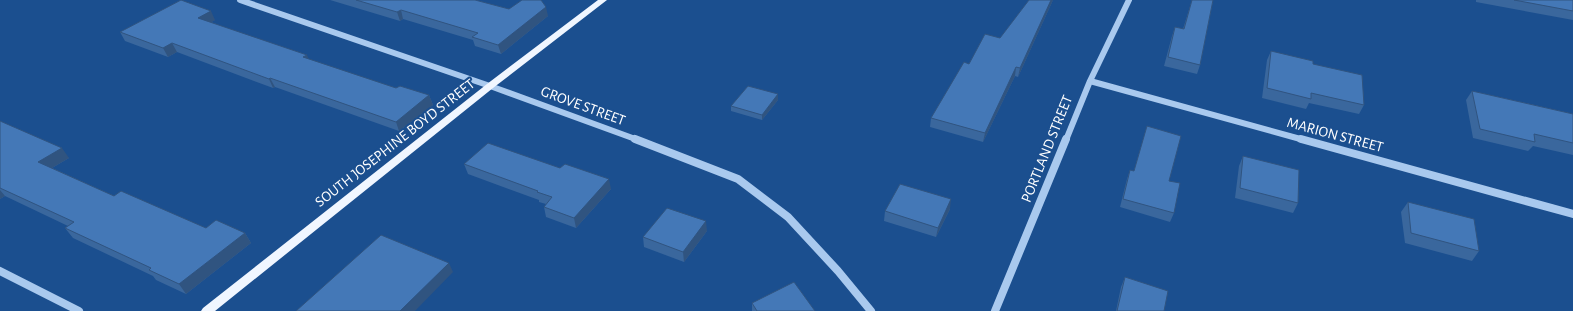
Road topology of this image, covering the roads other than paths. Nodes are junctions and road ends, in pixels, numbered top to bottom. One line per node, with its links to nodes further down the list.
1 (240, 0): 5 (street, GROVE STREET)
2 (603, 0): 5 (main road, SOUTH JOSEPHINE BOYD STREET)
3 (1129, 0): 4 (street, PORTLAND STREET)
4 (1090, 81): 6 (street, MARION STREET); 11 (street, PORTLAND STREET)
5 (490, 86): 9 (main road, SOUTH JOSEPHINE BOYD STREET); 10 (street, GROVE STREET)
6 (1573, 214)
7 (0, 271): 8 (street)
8 (79, 311)
9 (207, 311)
10 (871, 311)
11 (995, 311)

